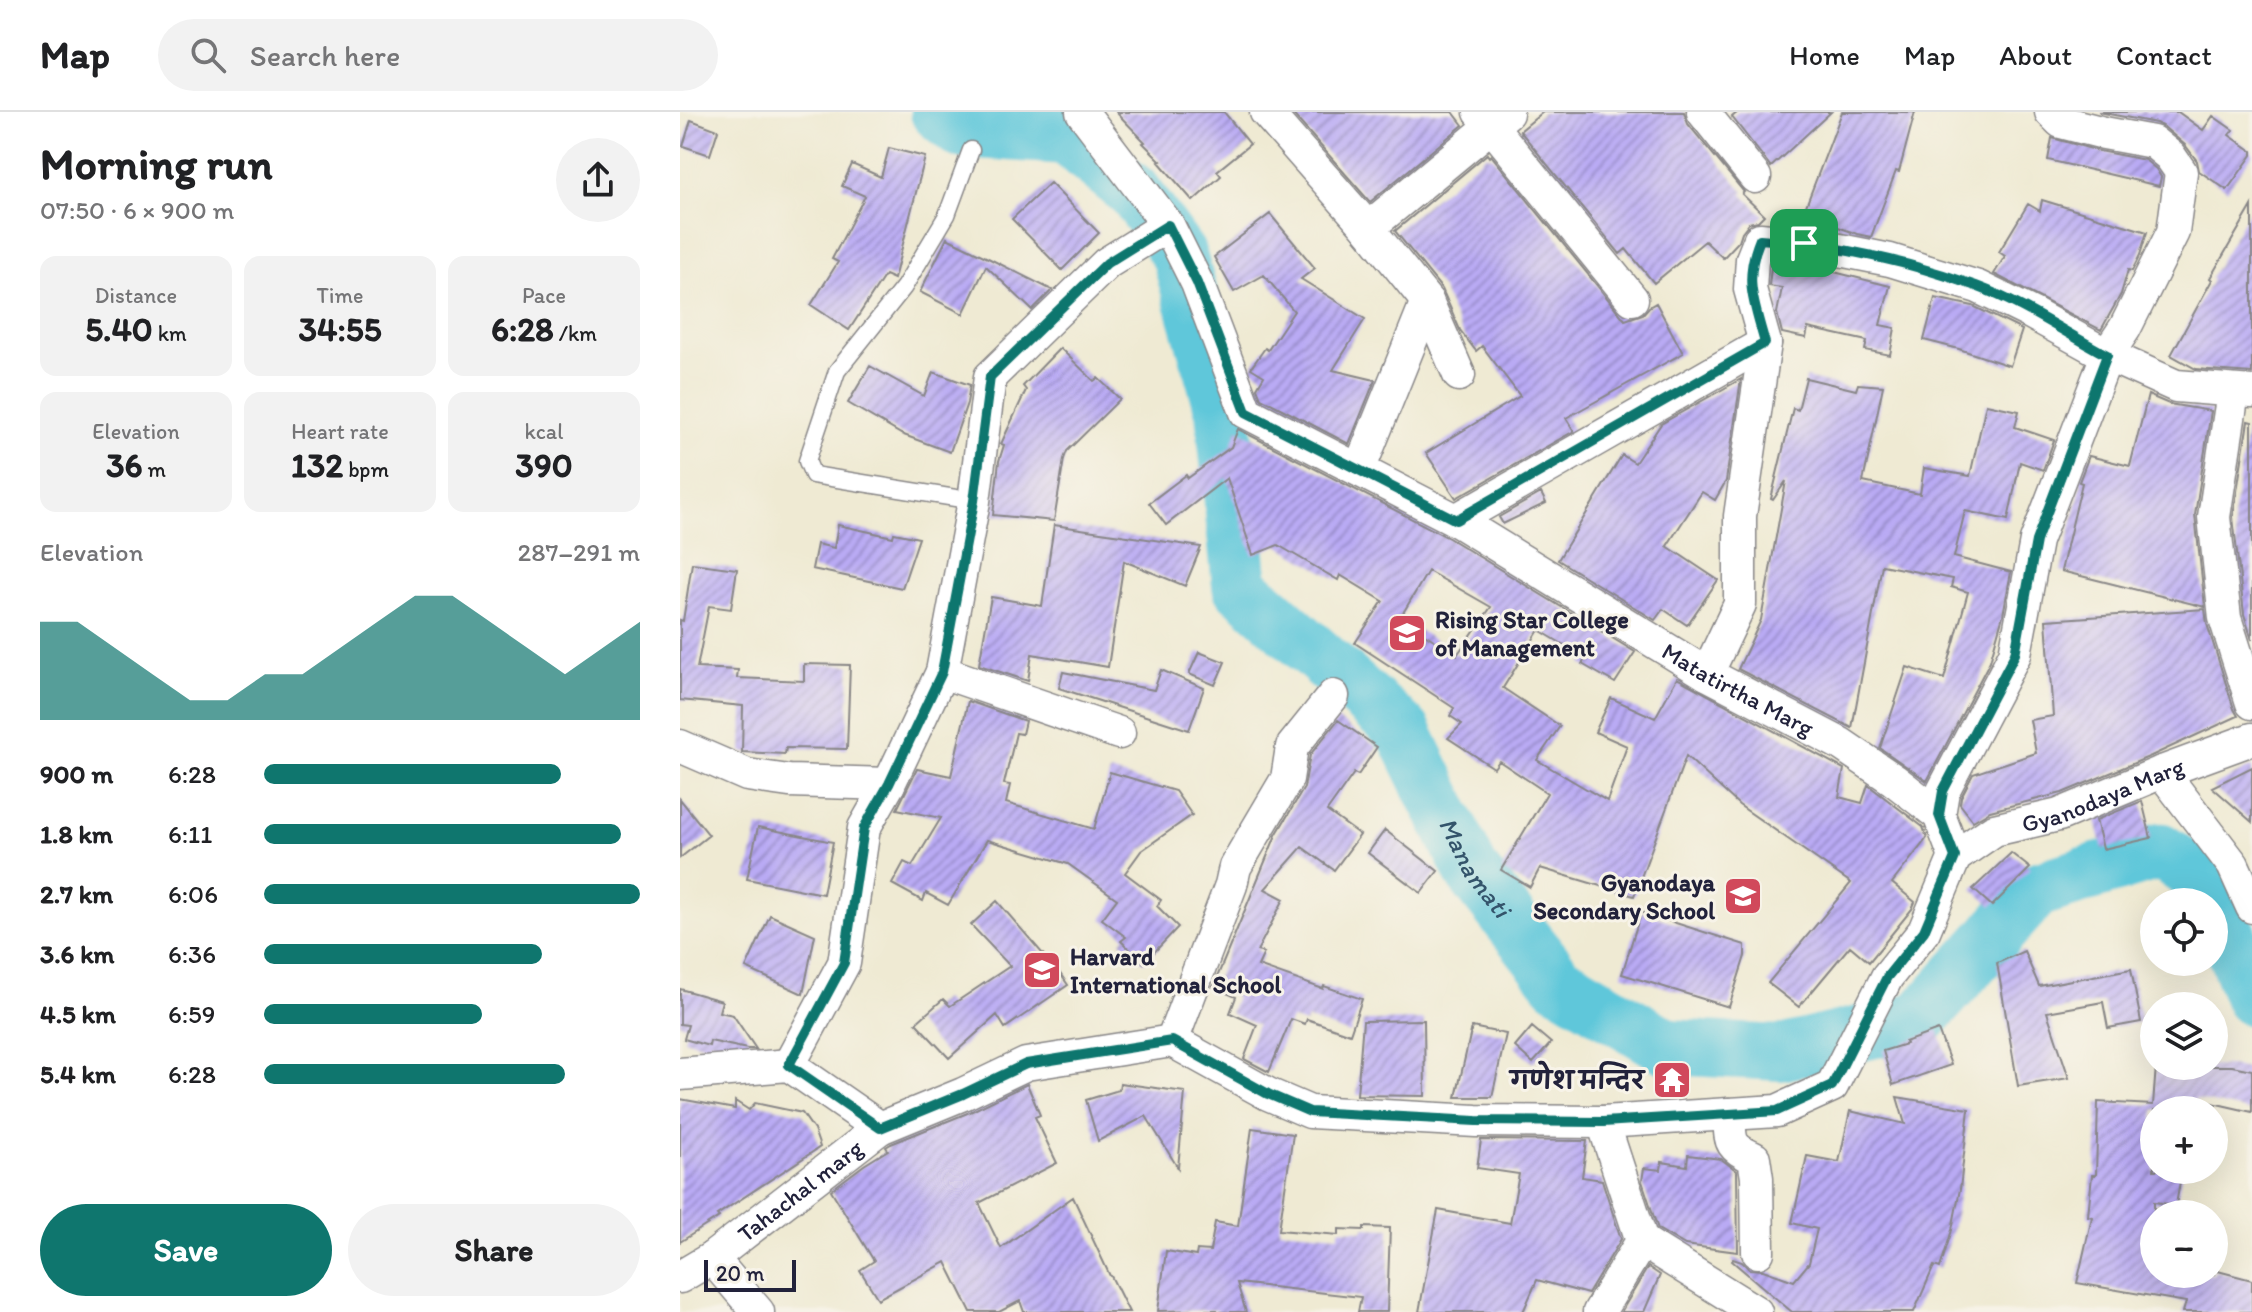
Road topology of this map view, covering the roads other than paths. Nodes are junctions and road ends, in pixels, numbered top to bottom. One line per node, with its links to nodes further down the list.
1 (1082, 112): 8 (street, Matatirtha Marg)
2 (1266, 112): 9 (street)
3 (1703, 112): 7 (street)
4 (2051, 112): 13 (street)
5 (1493, 116): 9 (street); 10 (street)
6 (971, 150): 17 (lane)
7 (1755, 177)
8 (1168, 225): 16 (street, Matatirtha Marg); 17 (street)
9 (1368, 228): 11 (street)
10 (1632, 299)
11 (1427, 301): 14 (street); 16 (street)
12 (1765, 343): 13 (street); 18 (street); 20 (street)
13 (2107, 355): 15 (street); 28 (street)
14 (1459, 375)
15 (2242, 392): 22 (street)
16 (1359, 470): 18 (street, Matatirtha Marg)
17 (974, 501): 19 (street)
18 (1456, 520): 20 (street, Matatirtha Marg)
19 (942, 672): 23 (street); 27 (street)
20 (1707, 674): 28 (street, Matatirtha Marg)
21 (1333, 696): 32 (street)
22 (2252, 703)
23 (1119, 733)
24 (2252, 739): 26 (street, Gyanodaya Marg)
25 (680, 746): 27 (street)
26 (2162, 772): 29 (street, Gyanodaya Marg); 30 (street)
27 (889, 784): 33 (street)
28 (1939, 815): 29 (street)
29 (1955, 857): 35 (street)
30 (2242, 866): 31 (street)
31 (2252, 907)
32 (1172, 1041): 36 (street); 37 (street)
33 (789, 1065): 34 (street); 37 (street)
34 (680, 1074)
35 (1729, 1114): 36 (street); 39 (street)
36 (1603, 1122): 38 (street)
37 (880, 1128): 40 (street, Tahachal marg)
38 (1642, 1241): 43 (street); 44 (street)
39 (1758, 1252)
40 (712, 1258): 41 (street, Tahachal marg); 42 (street)
41 (680, 1277)
42 (758, 1312)
43 (1599, 1312)
44 (1756, 1312)

